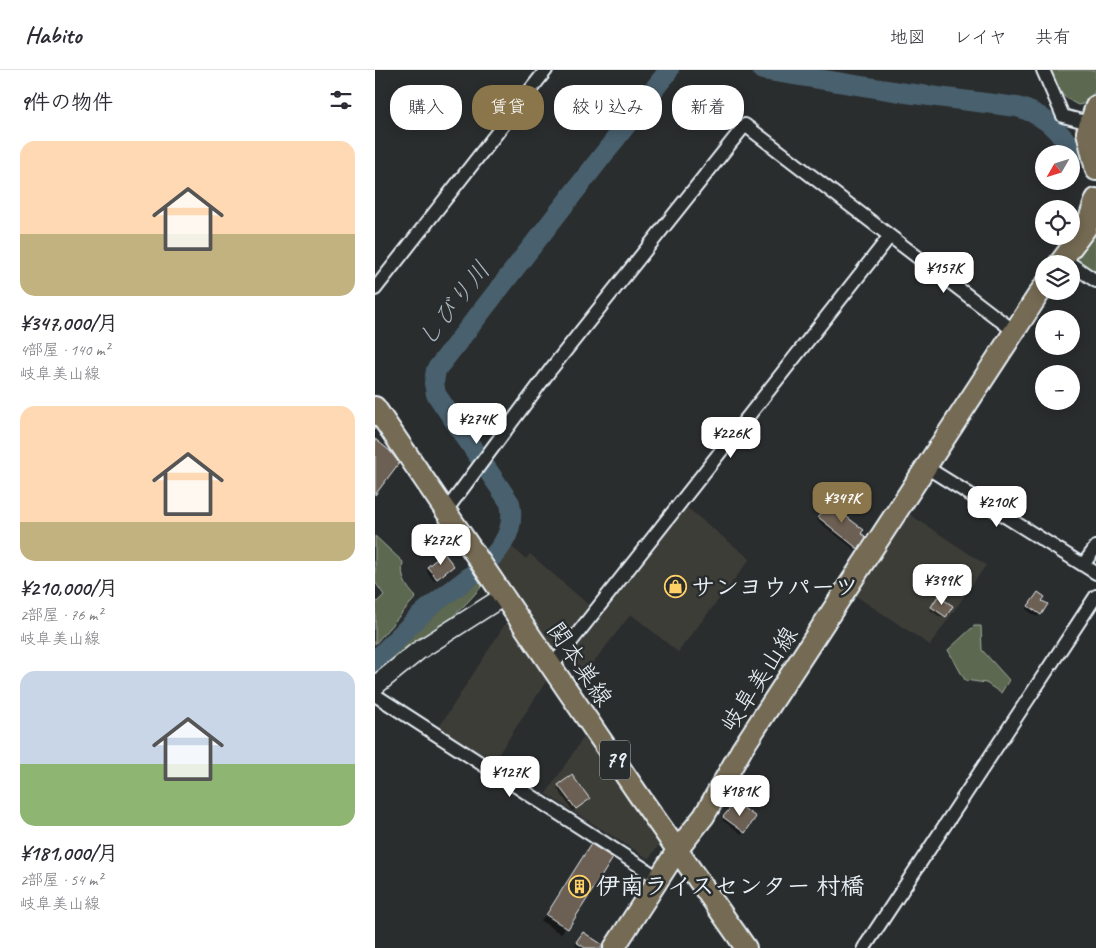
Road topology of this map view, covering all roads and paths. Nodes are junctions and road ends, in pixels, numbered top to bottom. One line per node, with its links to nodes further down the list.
1 (546, 70): 10 (street)
2 (1043, 70): 3 (street)
3 (1093, 115): 4 (main road)
4 (1096, 170)
5 (1096, 199): 7 (main road)
6 (890, 236): 12 (street); 15 (street); 21 (street)
7 (1070, 255)
8 (1080, 271): 9 (street)
9 (1096, 281)
10 (375, 289)
11 (1035, 300): 12 (main road, 岐阜美山線)
12 (1014, 331): 14 (main road, 岐阜美山線)
13 (375, 408): 15 (main road, 関本巣線 / 79)
14 (926, 467): 17 (street); 24 (main road, 岐阜美山線)
15 (445, 512): 19 (main road, 関本巣線 / 79)
16 (1096, 547): 17 (street)
17 (1083, 565): 18 (street)
18 (1096, 573)
19 (504, 596): 21 (main road, 関本巣線 / 79); 22 (street)
20 (1096, 596): 28 (street)
21 (552, 666): 24 (main road, 関本巣線 / 79)
22 (375, 686)
23 (375, 695): 25 (street)
24 (678, 849): 25 (main road, 岐阜美山線); 27 (main road, 関本巣線 / 79)
25 (659, 879): 26 (main road, 岐阜美山線)
26 (614, 948)
27 (745, 948)
28 (864, 948)

